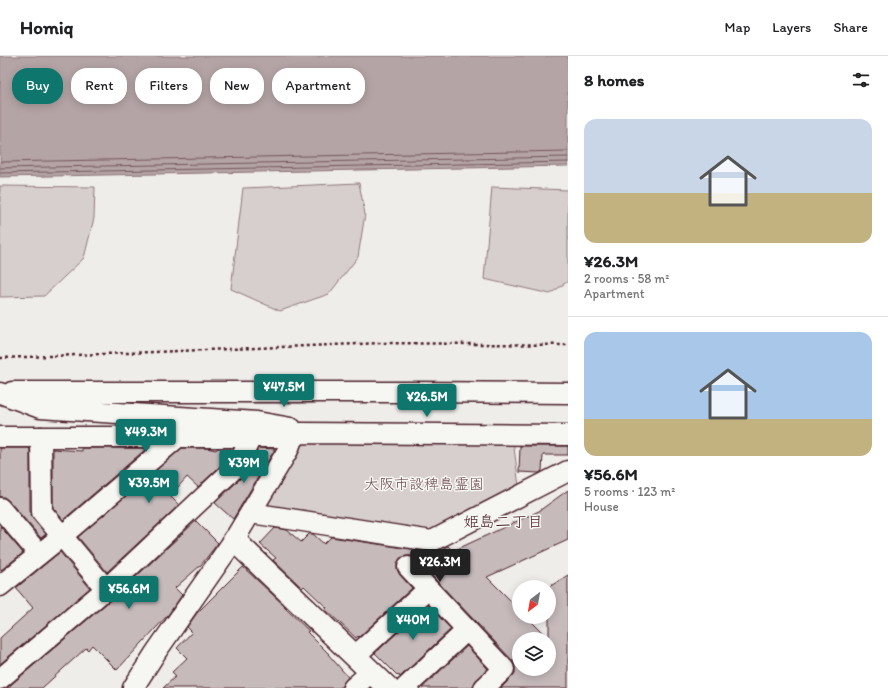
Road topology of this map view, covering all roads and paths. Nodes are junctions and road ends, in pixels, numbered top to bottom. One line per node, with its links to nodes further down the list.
1 (568, 345): 2 (path)
2 (0, 358)
3 (0, 392): 4 (street); 10 (street)
4 (568, 394)
5 (568, 435): 10 (street)
6 (0, 437): 7 (street)
7 (41, 437): 8 (street); 14 (street)
8 (178, 437): 9 (street); 14 (street)
9 (250, 437): 10 (street); 19 (street)
10 (293, 437): 13 (street)
11 (568, 471): 13 (street)
12 (0, 508): 16 (street)
13 (251, 513): 15 (street)
14 (62, 536): 16 (street); 19 (street)
15 (234, 540): 22 (street); 25 (street)
16 (39, 554): 18 (street)
17 (408, 567): 20 (street)
18 (0, 586)
19 (106, 589): 24 (street)
20 (428, 589): 21 (street); 22 (street)
21 (467, 630): 28 (street); 29 (street)
22 (356, 656): 23 (street)
23 (371, 672): 26 (street); 27 (street)
24 (0, 679)
25 (132, 688)
26 (353, 688)
27 (388, 688)
28 (405, 688)
29 (484, 688)

